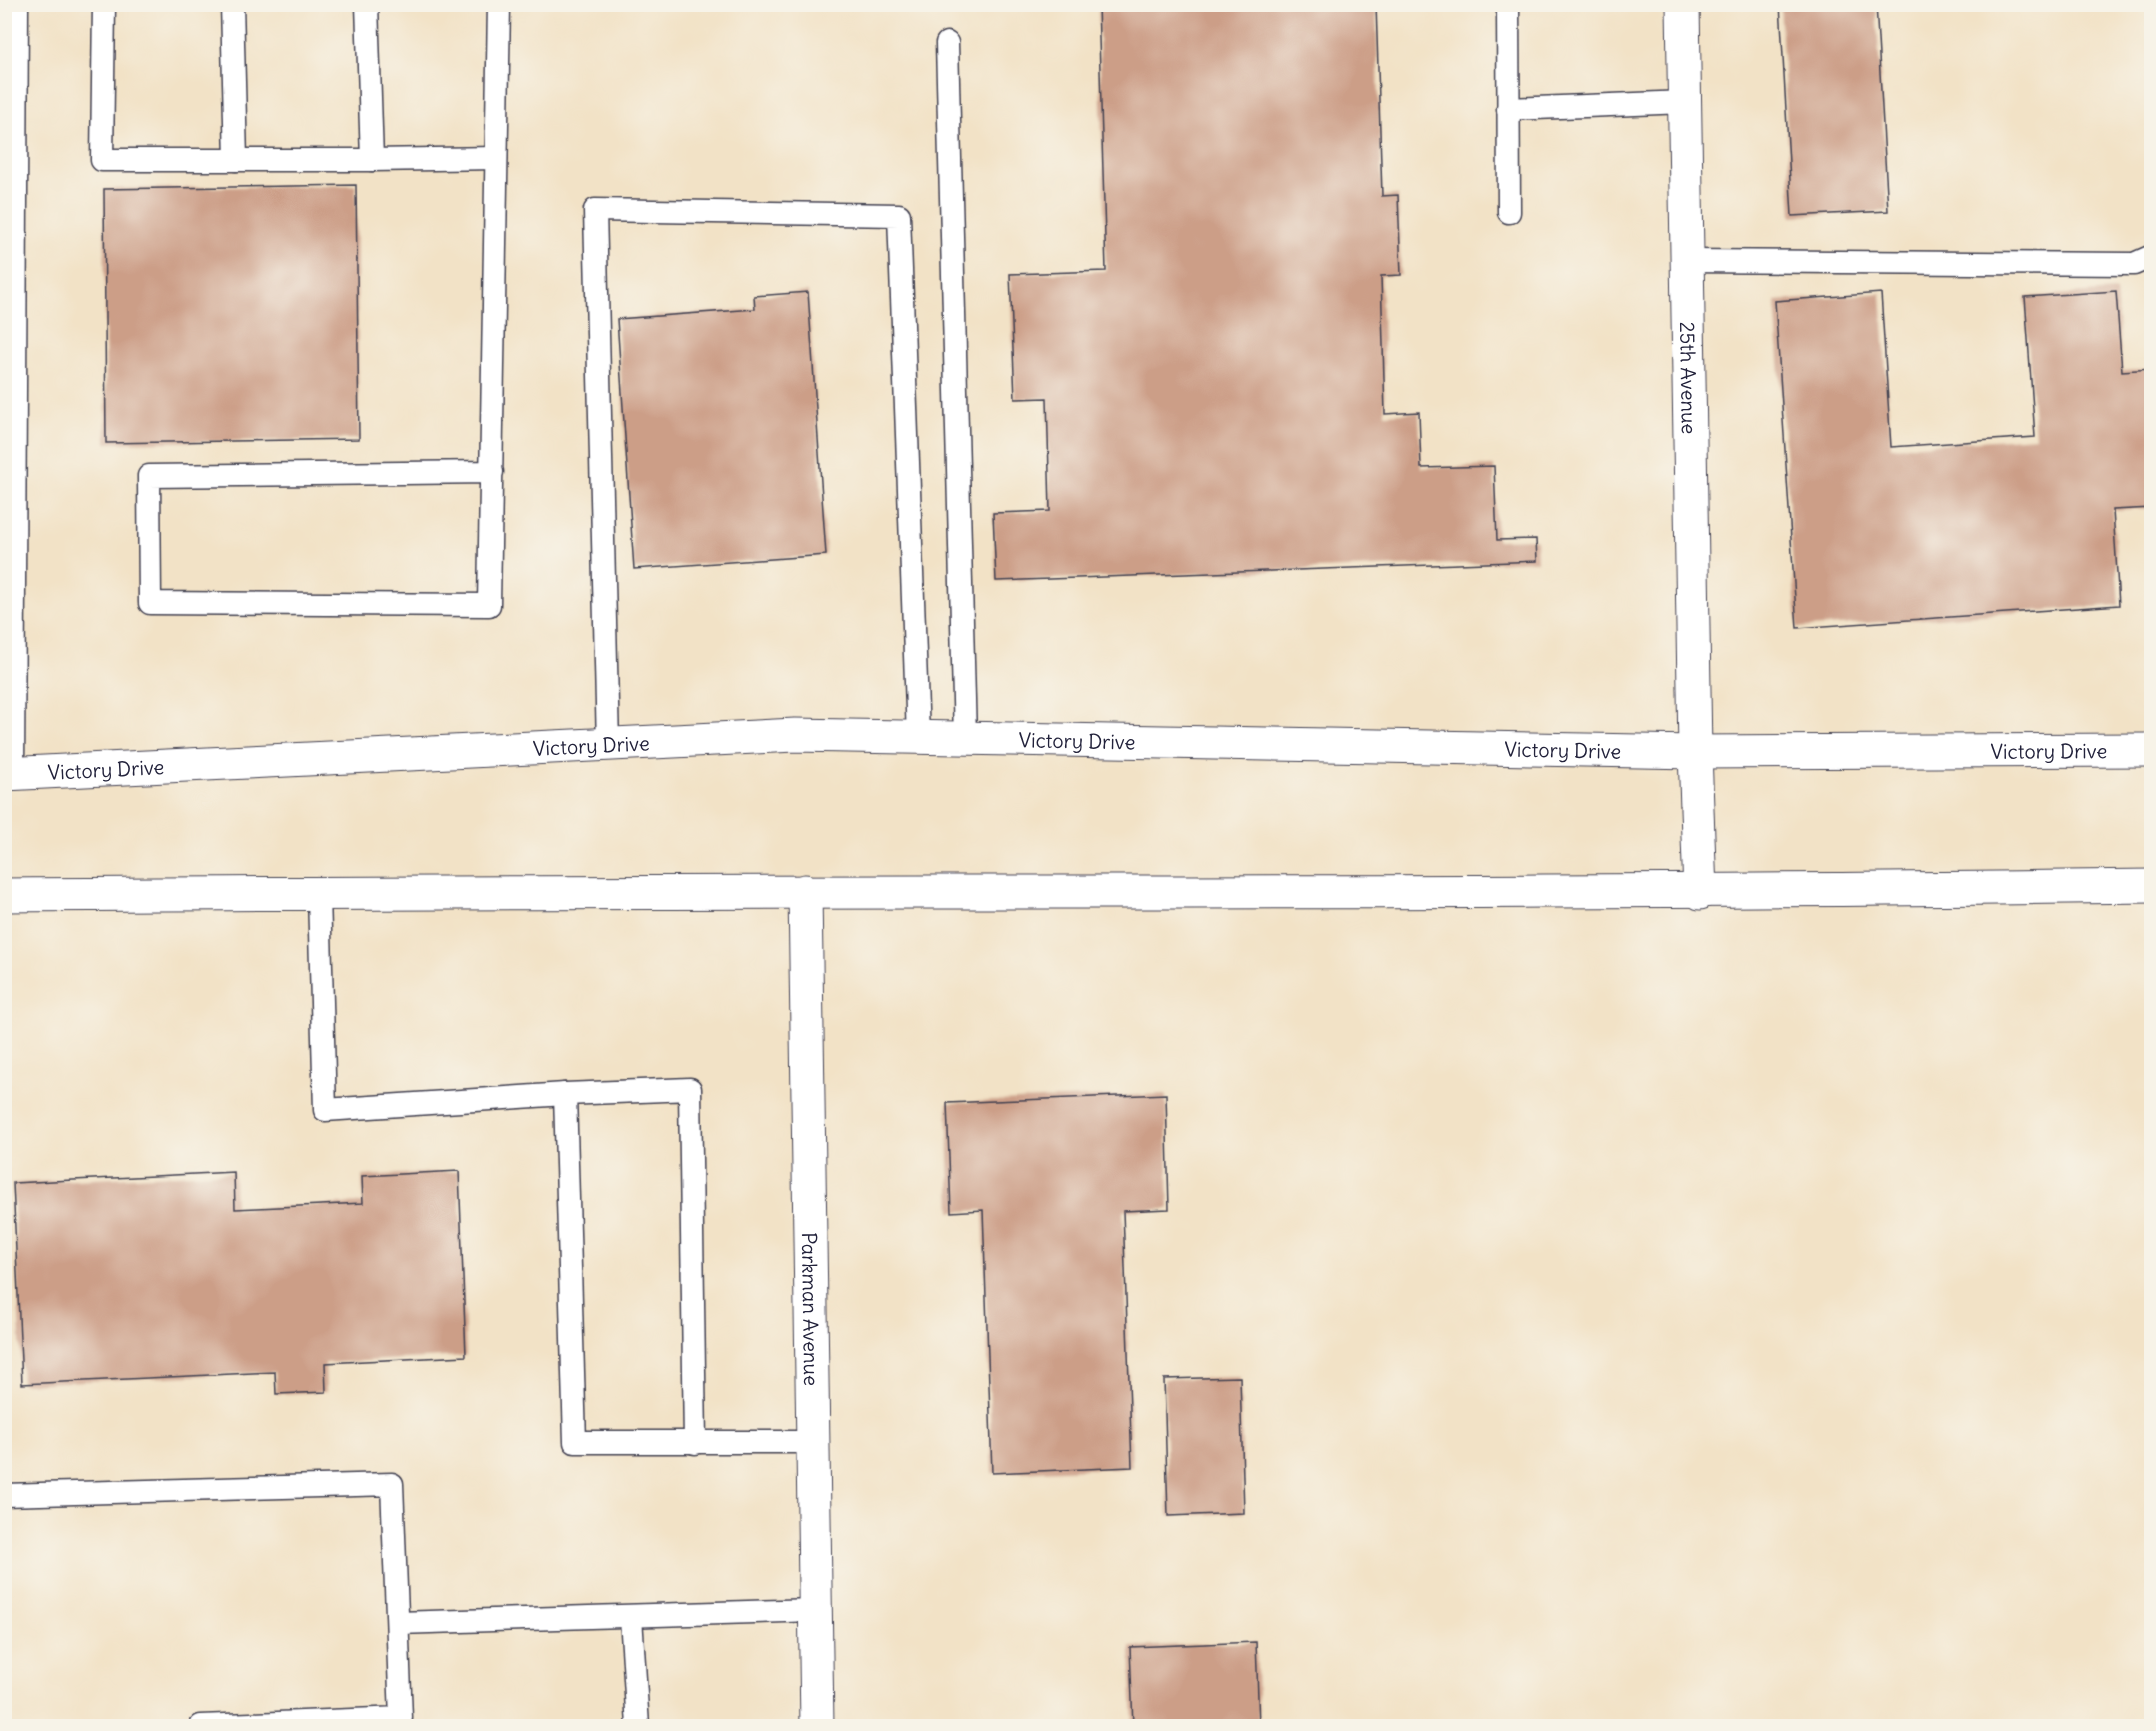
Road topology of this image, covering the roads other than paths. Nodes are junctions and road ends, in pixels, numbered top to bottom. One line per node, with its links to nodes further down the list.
1 (17, 4): 18 (lane)
2 (104, 4): 12 (lane)
3 (232, 4): 12 (lane)
4 (367, 4): 13 (lane)
5 (499, 4): 11 (lane)
6 (1508, 4): 10 (lane)
7 (1683, 4): 9 (main road, 25th Avenue)
8 (947, 43): 20 (lane)
9 (1685, 102): 10 (lane); 16 (main road, 25th Avenue)
10 (1508, 109): 14 (lane)
11 (496, 158): 13 (lane); 17 (lane)
12 (236, 160): 13 (lane)
13 (372, 160)
14 (1509, 212)
15 (2151, 256): 16 (lane)
16 (1687, 261): 23 (main road, 25th Avenue)
17 (492, 472): 17 (lane)
18 (9, 595): 24 (lane)
19 (918, 737): 20 (main road, Victory Drive); 21 (main road, Victory Drive); 21 (lane)
20 (965, 738): 23 (main road, Victory Drive)
21 (608, 745): 24 (main road, Victory Drive)
22 (2151, 750): 23 (main road, Victory Drive)
23 (1695, 752): 27 (main road, 25th Avenue)
24 (9, 774)
25 (2151, 886): 27 (main road)
26 (805, 891): 27 (main road); 29 (main road); 31 (main road, Parkman Avenue)
27 (1700, 892)
28 (4, 895): 29 (main road)
29 (319, 895): 30 (lane)
30 (565, 1094): 32 (lane); 32 (lane)
31 (812, 1442): 32 (lane); 34 (main road, Parkman Avenue)
32 (695, 1443)
33 (4, 1495): 36 (lane)
34 (815, 1610): 35 (lane); 39 (main road, Parkman Avenue)
35 (631, 1617): 36 (lane); 38 (lane)
36 (398, 1623): 37 (lane)
37 (201, 1726)
38 (638, 1726)
39 (817, 1726)

